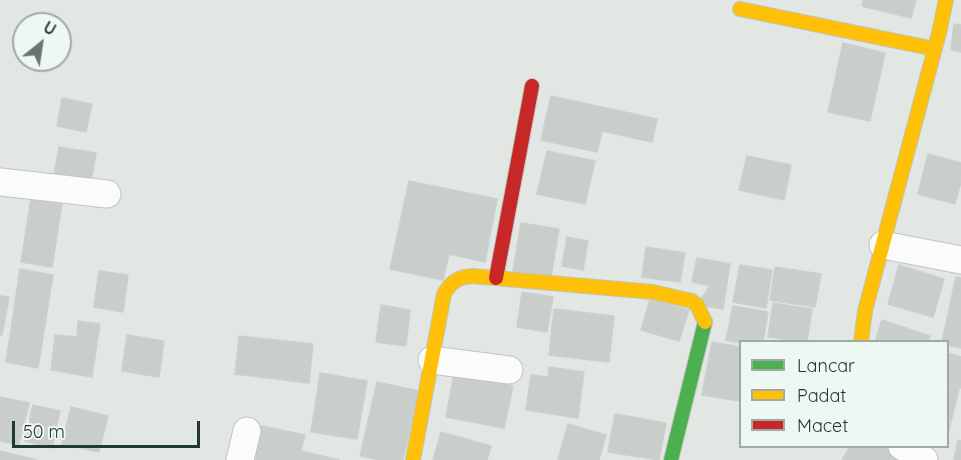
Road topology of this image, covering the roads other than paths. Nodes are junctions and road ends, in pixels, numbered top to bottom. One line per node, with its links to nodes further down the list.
1 (946, 0): 3 (street)
2 (740, 9): 3 (street)
3 (935, 49): 7 (street)
4 (532, 86): 9 (street)
5 (0, 182): 6 (street)
6 (107, 194)
7 (883, 245): 8 (street); 10 (street)
8 (961, 260)
9 (496, 278): 11 (street); 17 (street)
10 (861, 340)
11 (432, 360): 12 (street); 16 (street)
12 (509, 370)
13 (247, 432): 15 (street)
14 (904, 448): 18 (street)
15 (240, 460)
16 (413, 460)
17 (671, 460)
18 (924, 460)

